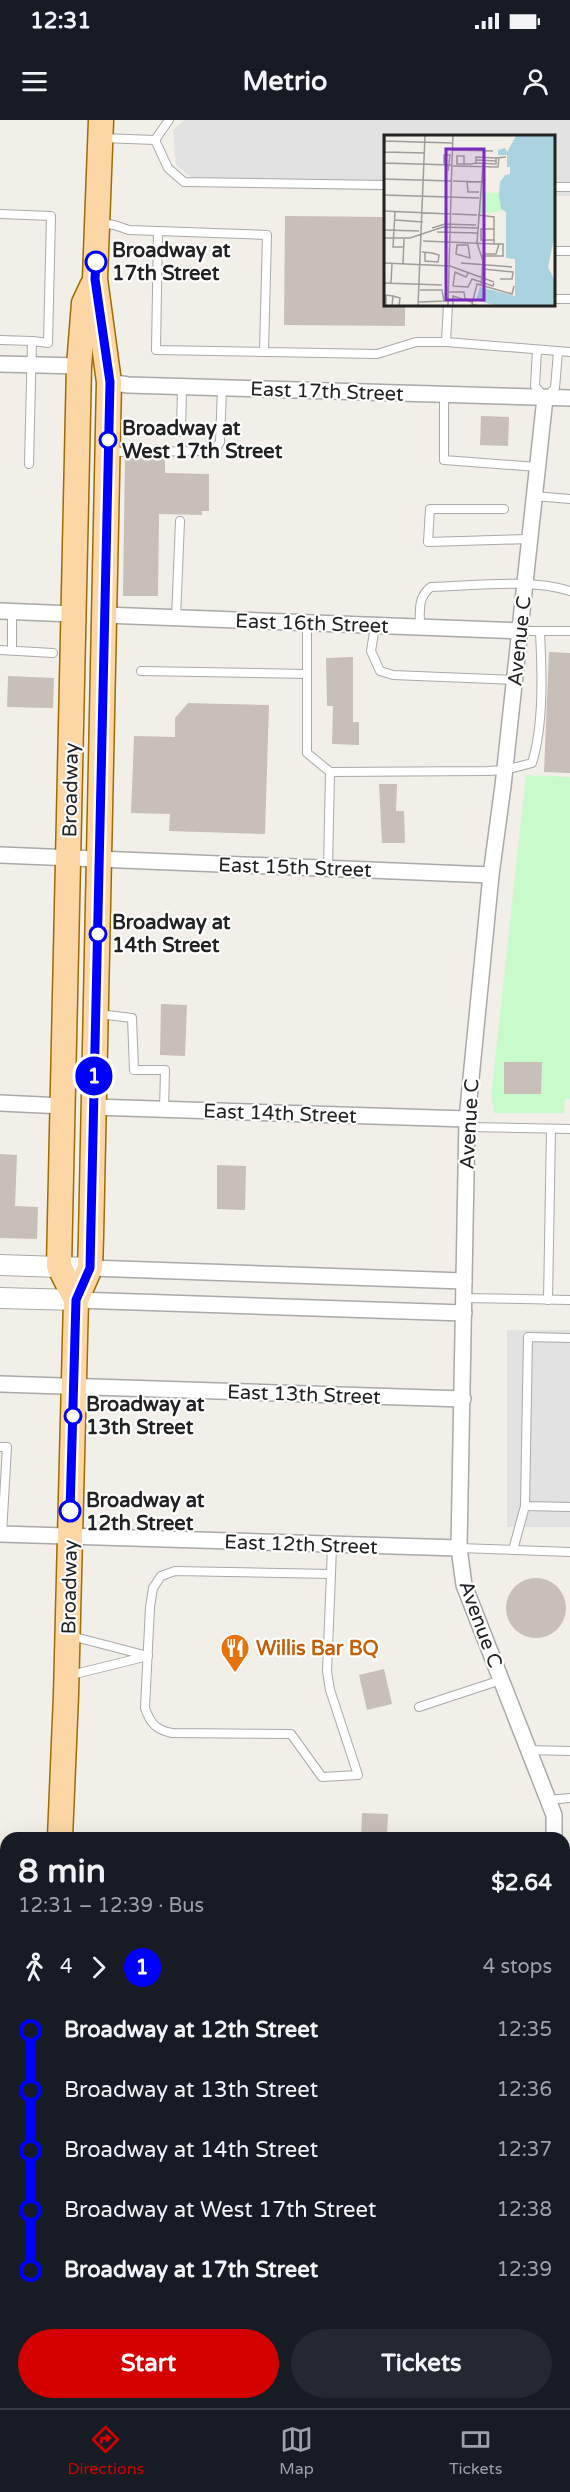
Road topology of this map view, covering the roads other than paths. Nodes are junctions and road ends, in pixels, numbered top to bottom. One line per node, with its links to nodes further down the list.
1 (169, 120): 3 (lane)
2 (101, 129): 3 (lane); 6 (main road, Broadway)
3 (155, 140): 4 (lane)
4 (384, 185)
5 (0, 214): 13 (lane)
6 (97, 223): 7 (lane); 10 (main road, Broadway)
7 (158, 231): 16 (lane); 16 (lane)
8 (555, 250): 9 (lane)
9 (570, 251)
10 (95, 279): 21 (main road, Broadway); 22 (main road, Broadway)
11 (448, 306): 14 (lane)
12 (0, 340): 13 (lane)
13 (32, 341): 20 (lane)
14 (446, 342): 15 (lane); 16 (lane)
15 (537, 350): 17 (lane); 26 (lane)
16 (264, 351)
17 (558, 352): 18 (lane); 26 (lane)
18 (570, 352)
19 (0, 364): 20 (street)
20 (30, 364): 21 (street); 30 (lane)
21 (79, 366): 40 (main road, Broadway)
22 (110, 382): 23 (street, East 17th Street); 29 (main road, Broadway)
23 (182, 387): 24 (street, East 17th Street); 28 (lane)
24 (222, 388): 25 (street, East 17th Street); 29 (lane)
25 (444, 395): 26 (street, East 17th Street); 31 (lane)
26 (545, 398): 27 (street, East 17th Street); 31 (street, Avenue C)
27 (570, 398)
28 (181, 432)
29 (108, 452): 41 (main road, Broadway)
30 (29, 464)
31 (537, 467): 32 (street, Avenue C)
32 (534, 496): 33 (lane); 36 (street, Avenue C)
33 (570, 499)
34 (504, 508): 36 (lane)
35 (180, 521): 42 (lane)
36 (529, 539): 37 (street, Avenue C)
37 (524, 585): 38 (lane); 45 (lane); 47 (street, Avenue C)
38 (570, 591)
39 (6, 611): 40 (street); 50 (lane)
40 (73, 614): 58 (main road, Broadway)
41 (104, 615): 42 (street, East 16th Street); 59 (main road, Broadway)
42 (176, 618): 43 (street, East 16th Street)
43 (308, 623): 44 (street, East 16th Street); 53 (lane)
44 (375, 626): 45 (street, East 16th Street); 54 (lane)
45 (420, 627): 47 (street, East 16th Street)
46 (570, 631): 48 (lane)
47 (520, 632): 48 (lane); 54 (street, Avenue C)
48 (540, 632): 55 (lane)
49 (0, 650): 50 (lane)
50 (12, 650): 51 (lane)
51 (53, 653)
52 (141, 671): 53 (lane)
53 (308, 674): 56 (lane)
54 (515, 680): 55 (street, Avenue C)
55 (505, 770): 56 (lane); 61 (street, Avenue C)
56 (330, 772): 60 (lane)
57 (0, 855): 58 (street, East 15th Street)
58 (69, 858): 59 (street, East 15th Street); 64 (main road, Broadway)
59 (99, 860): 60 (street, East 15th Street); 62 (main road, Broadway)
60 (328, 868): 61 (street, East 15th Street)
61 (491, 875): 67 (street, Avenue C)
62 (96, 1013): 65 (main road, Broadway); 66 (lane)
63 (0, 1103): 64 (street)
64 (63, 1106): 71 (main road, Broadway)
65 (93, 1107): 66 (street, East 14th Street); 72 (main road, Broadway)
66 (164, 1110): 67 (street, East 14th Street)
67 (467, 1123): 68 (lane); 73 (street, Avenue C)
68 (551, 1129): 69 (lane); 76 (lane)
69 (570, 1129)
70 (0, 1265): 71 (street)
71 (59, 1266): 72 (street); 75 (main road, Broadway)
72 (90, 1268): 73 (street); 75 (main road, Broadway)
73 (464, 1281): 78 (street, Avenue C)
74 (0, 1298): 75 (street)
75 (76, 1300): 78 (street); 81 (main road, Broadway)
76 (548, 1300): 77 (lane); 78 (lane)
77 (570, 1300)
78 (464, 1306): 82 (street, Avenue C)
79 (570, 1338): 85 (lane)
80 (0, 1384): 81 (street, East 13th Street)
81 (74, 1386): 82 (street, East 13th Street); 88 (main road, Broadway)
82 (463, 1399): 90 (street, Avenue C)
83 (0, 1447): 84 (lane)
84 (2, 1504): 87 (lane)
85 (525, 1506): 86 (lane); 91 (lane)
86 (570, 1507)
87 (1, 1534): 88 (street, East 12th Street)
88 (70, 1537): 89 (street, East 12th Street); 94 (main road, Broadway)
89 (332, 1545): 90 (street, East 12th Street); 93 (lane)
90 (459, 1548): 91 (lane); 97 (street, Avenue C)
91 (513, 1550): 92 (lane)
92 (570, 1552)
93 (331, 1574): 95 (lane); 95 (lane)
94 (68, 1635): 95 (lane); 96 (main road, Broadway)
95 (148, 1656): 96 (lane)
96 (66, 1676): 103 (main road, Broadway)
97 (501, 1680): 98 (lane); 99 (street, Avenue C)
98 (419, 1707)
99 (528, 1750): 100 (lane); 102 (street, Avenue C)
100 (570, 1751)
101 (570, 1798): 102 (lane)
102 (548, 1800): 104 (street, Avenue C)
103 (60, 1832)
104 (554, 1832)

